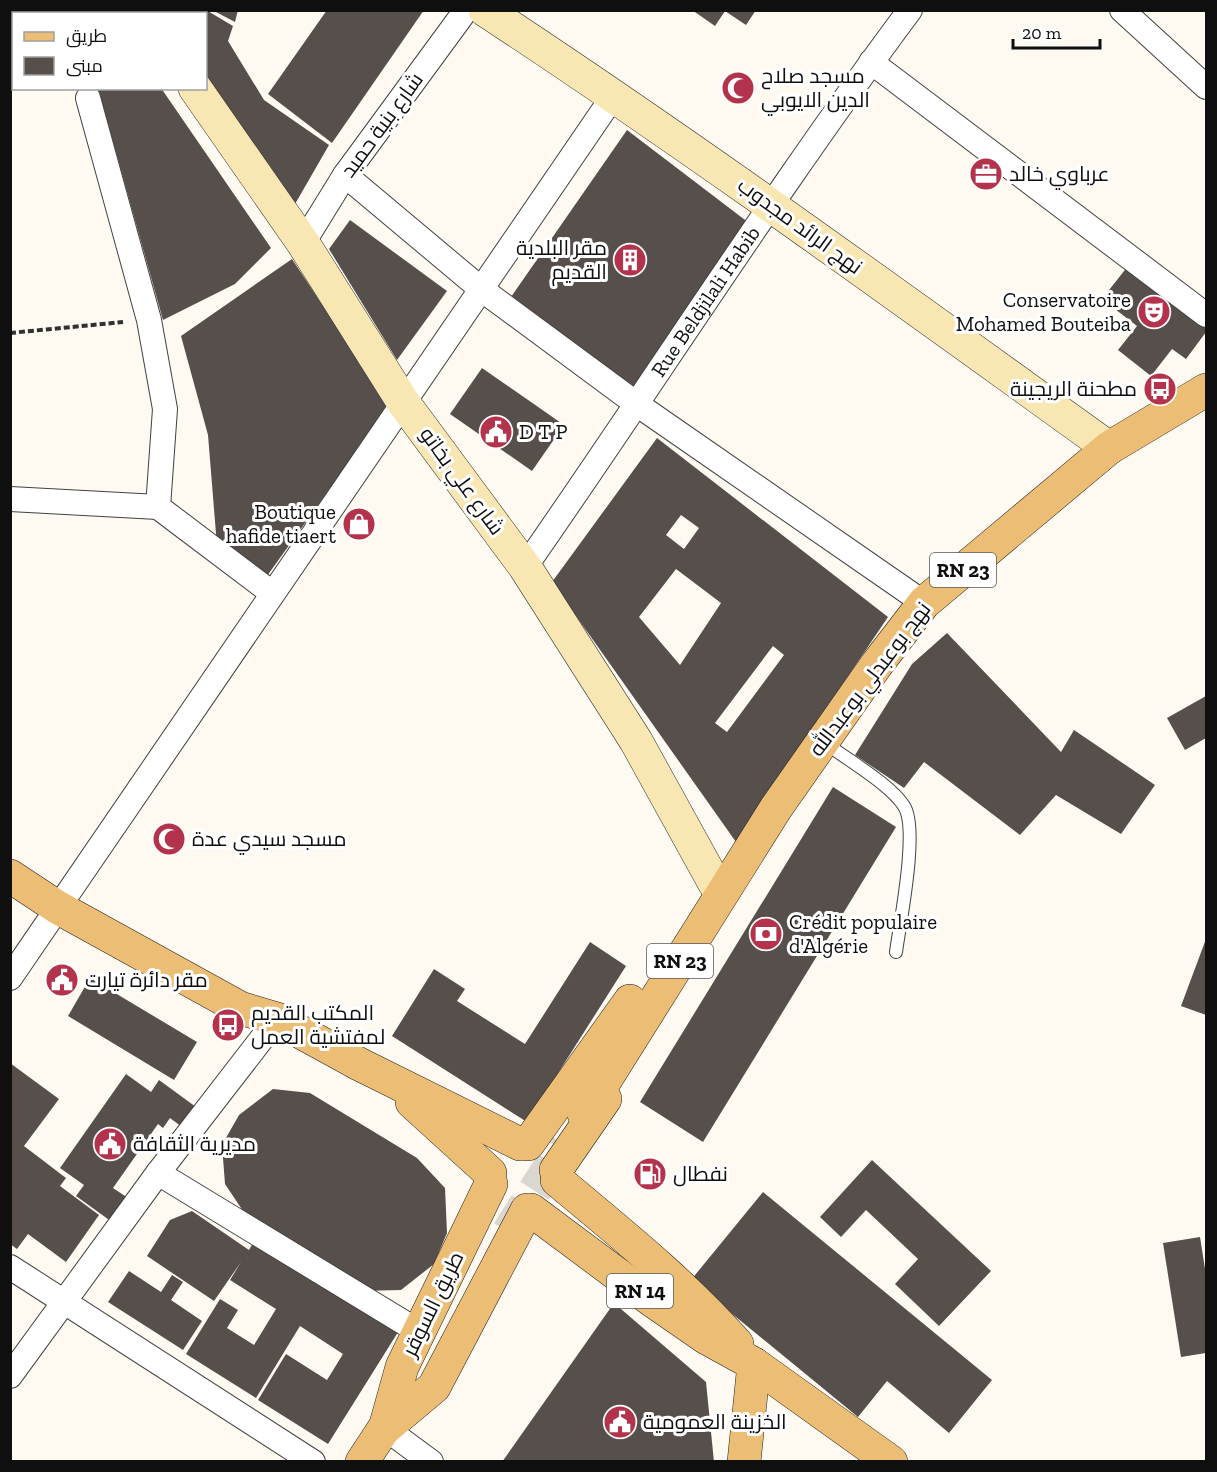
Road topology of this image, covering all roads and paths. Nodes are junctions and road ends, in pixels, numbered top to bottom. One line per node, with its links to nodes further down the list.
1 (466, 10): 10 (street, شارع بنية حميد)
2 (485, 10): 8 (street, نهج الرائد مجدوب)
3 (910, 10): 5 (street, Rue Beldjilali Habib)
4 (1122, 10): 6 (street)
5 (872, 62): 11 (street, Rue Beldjilali Habib); 14 (street)
6 (1206, 87)
7 (196, 90): 12 (street, شارع علي بخاتو)
8 (614, 95): 11 (street, نهج الرائد مجدوب); 13 (street)
9 (88, 98): 15 (street)
10 (345, 175): 12 (street, شارع بنية حميد); 13 (street)
11 (772, 205): 19 (street, Rue Beldjilali Habib); 20 (street, نهج الرائد مجدوب)
12 (303, 243): 18 (street, شارع علي بخاتو)
13 (481, 289): 18 (street); 19 (street)
14 (1206, 315)
15 (149, 320): 16 (path); 22 (street)
16 (10, 333)
17 (1206, 390): 20 (main road, نهج بوعبدلي بوعبدالله / RN 23)
18 (403, 402): 23 (street, شارع علي بخاتو); 24 (street)
19 (638, 405): 23 (street, Rue Beldjilali Habib); 25 (street)
20 (1108, 448): 25 (main road, نهج بوعبدلي بوعبدالله / RN 23)
21 (10, 499): 22 (street)
22 (158, 507): 24 (street)
23 (525, 567): 29 (street, شارع علي بخاتو)
24 (272, 593): 30 (street)
25 (924, 603): 26 (main road, نهج بوعبدلي بوعبدالله / RN 23)
26 (824, 741): 27 (main road, نهج بوعبدلي بوعبدالله / RN 23); 31 (lane)
27 (776, 808): 29 (main road, نهج بوعبدلي بوعبدالله); 35 (main road, نهج بوعبدلي بوعبدالله / RN 23); 38 (main road, نهج بوعبدلي بوعبدالله)
28 (10, 876): 30 (main road)
29 (715, 884): 36 (main road, نهج بوعبدلي بوعبدالله)
30 (57, 907): 32 (street); 33 (main road)
31 (896, 952)
32 (10, 978)
33 (277, 1018): 34 (main road); 37 (street)
34 (384, 1076): 36 (main road); 39 (main road)
35 (584, 1114)
36 (524, 1144): 38 (main road); 39 (main road)
37 (158, 1173): 43 (street); 44 (street)
38 (557, 1175): 40 (main road); 45 (main road, RN 14)
39 (491, 1179): 40 (main road); 44 (main road, طريق السوقر)
40 (529, 1210): 45 (main road, RN 14); 47 (main road, طريق السوقر)
41 (10, 1268): 43 (street)
42 (472, 1289): 47 (main road, طريق السوقر)
43 (64, 1302): 46 (street); 49 (street)
44 (421, 1333): 47 (main road, طريق السوقر)
45 (754, 1364): 48 (main road, RN 14); 52 (main road)
46 (10, 1376)
47 (385, 1428): 50 (main road, طريق السوقر); 51 (street)
48 (887, 1459)
49 (313, 1461)
50 (362, 1461)
51 (431, 1461)
52 (744, 1461)

